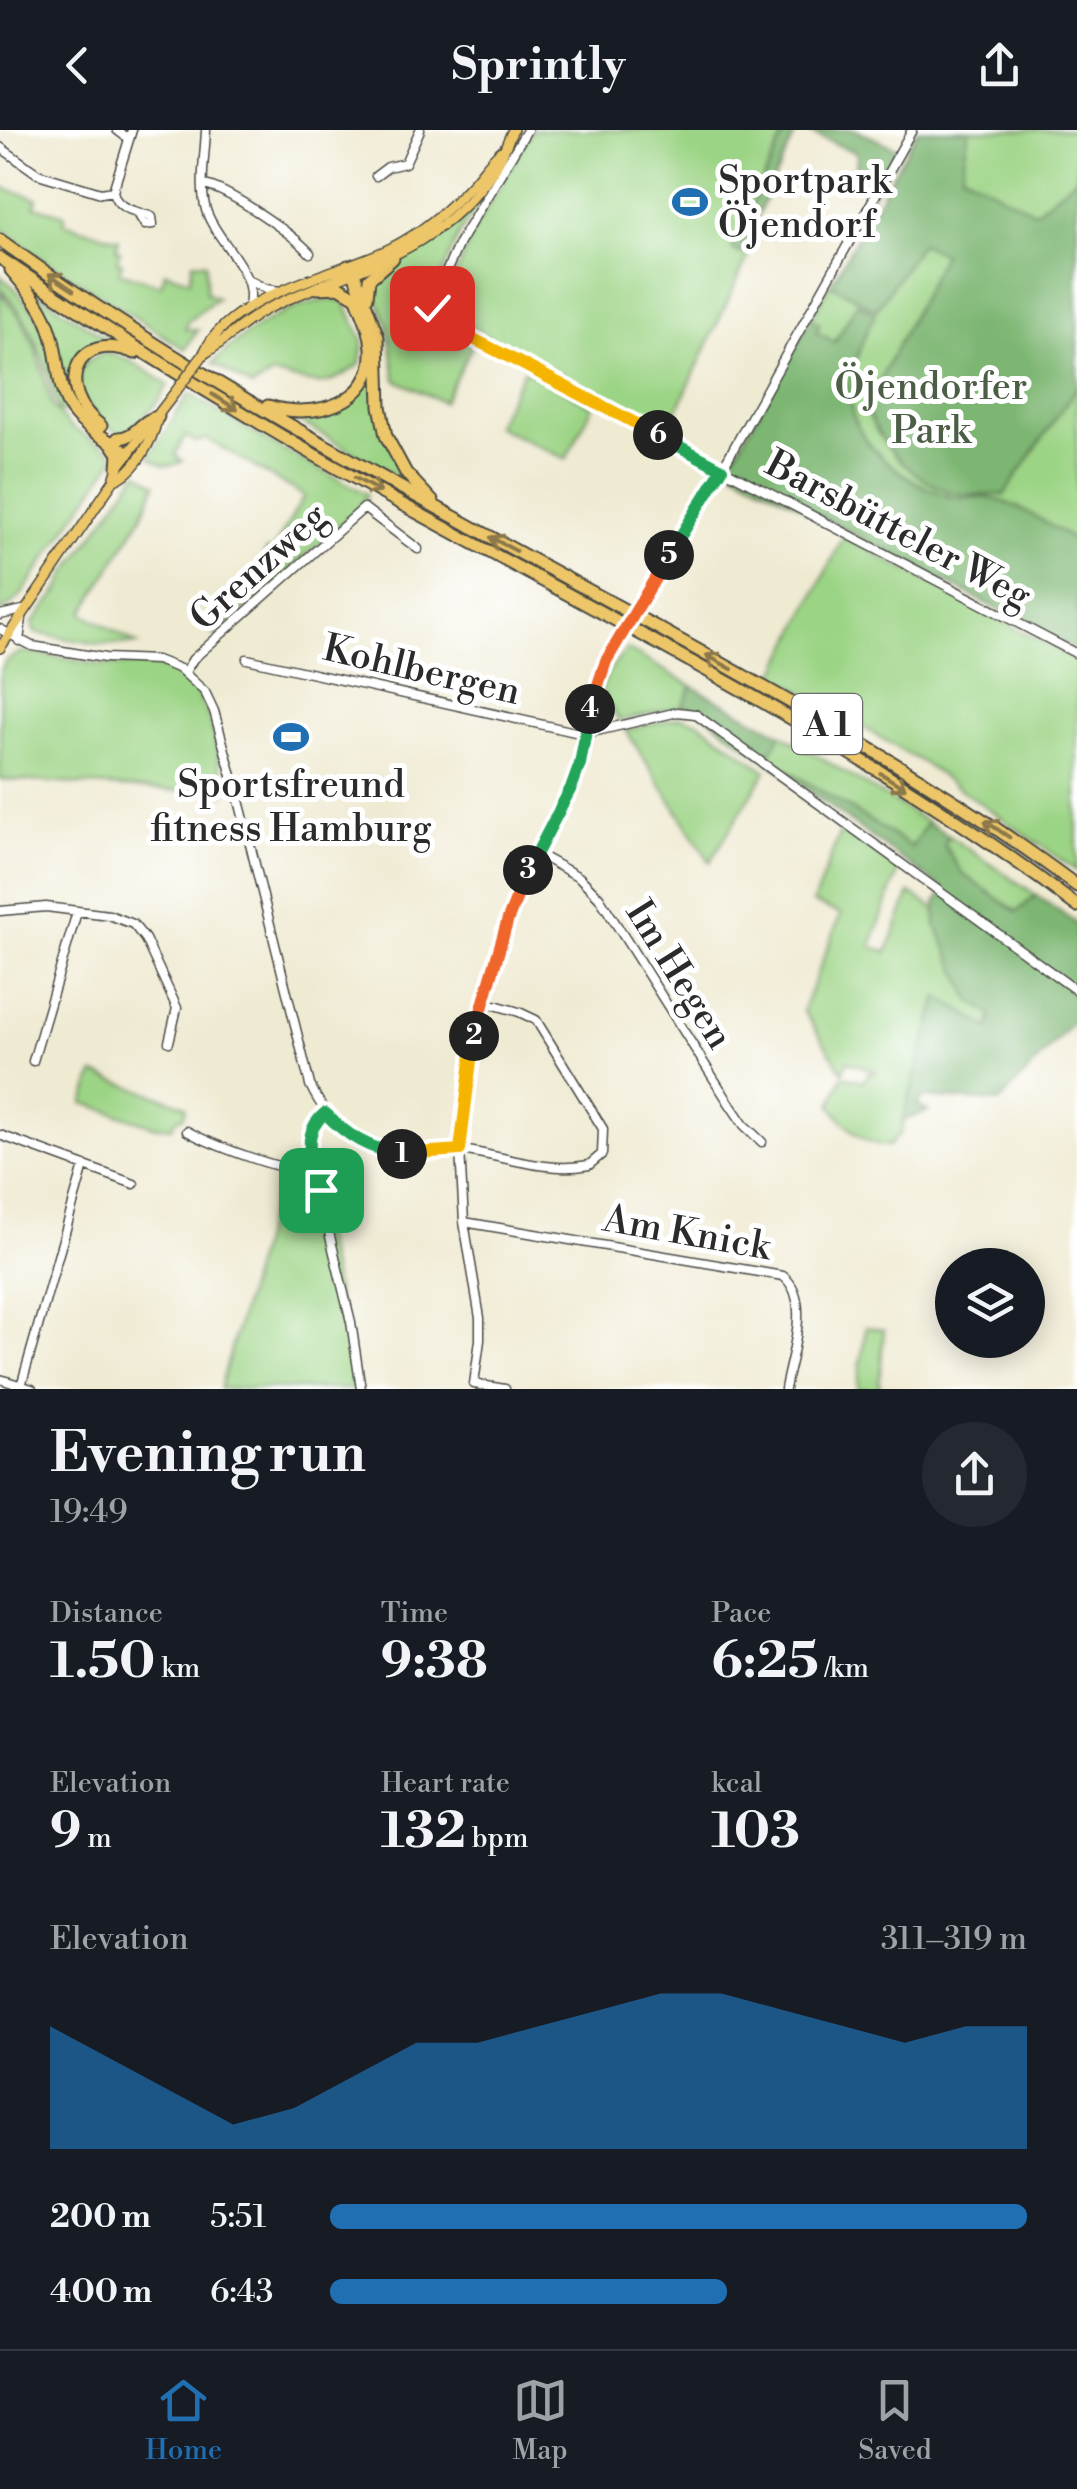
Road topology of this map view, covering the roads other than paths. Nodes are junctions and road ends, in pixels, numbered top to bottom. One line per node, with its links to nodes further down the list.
1 (117, 130): 7 (street)
2 (206, 130): 11 (street)
3 (420, 130): 10 (street)
4 (513, 130): 9 (main road)
5 (527, 130): 32 (street, Barsbütteler Weg)
6 (912, 130): 32 (street)
7 (131, 135): 12 (street)
8 (0, 147): 12 (street)
9 (502, 151): 16 (main road); 18 (main road)
10 (376, 176)
11 (203, 185): 15 (street); 19 (street)
12 (113, 191): 13 (street)
13 (137, 212)
14 (0, 240): 28 (highway, A 1, one-way to 14)
15 (310, 253)
16 (392, 258): 18 (main road); 24 (highway)
17 (1, 259): 27 (highway, A 1); 30 (highway)
18 (350, 272): 20 (main road); 21 (main road); 22 (highway); 24 (highway)
19 (256, 288): 21 (street); 23 (street); 25 (street)
20 (317, 288): 22 (highway); 23 (main road)
21 (280, 291): 23 (main road)
22 (356, 297): 28 (highway)
23 (266, 305): 25 (main road); 26 (main road)
24 (369, 306): 34 (highway)
25 (248, 308): 26 (main road)
26 (204, 354): 29 (main road, bridge)
27 (166, 367): 30 (highway); 47 (highway, A 1, one-way to 47)
28 (246, 398): 34 (highway, A 1)
29 (158, 417): 30 (highway); 31 (main road)
30 (114, 440): 31 (highway); 33 (highway)
31 (134, 455): 33 (main road)
32 (722, 469): 41 (street, Barsbütteler Weg); 44 (street, bridge)
33 (116, 473): 36 (main road)
34 (439, 509): 46 (highway, A 1, one-way to 34)
35 (418, 549): 43 (street, Grenzweg)
36 (23, 610): 37 (street); 38 (main road); 39 (street)
37 (0, 615)
38 (4, 632): 39 (street); 40 (main road)
39 (19, 642): 43 (street)
40 (0, 652)
41 (1077, 654)
42 (247, 659): 44 (street, Kohlbergen)
43 (186, 672): 54 (street)
44 (584, 734): 45 (street); 50 (street)
45 (536, 853): 51 (street); 57 (street, Im Hegen)
46 (1077, 886)
47 (1077, 906)
48 (0, 912): 49 (street)
49 (78, 912): 52 (street); 53 (street)
50 (1077, 991)
51 (481, 1002): 58 (street); 58 (street)
52 (168, 1042)
53 (33, 1061)
54 (325, 1113): 58 (street); 60 (street)
55 (187, 1131): 60 (street)
56 (0, 1136): 59 (street)
57 (762, 1142)
58 (460, 1150): 62 (street)
59 (84, 1166): 61 (street); 64 (street)
60 (314, 1171): 66 (street)
61 (134, 1184)
62 (464, 1222): 67 (street); 68 (street, Am Knick)
63 (0, 1380): 64 (street)
64 (22, 1386): 65 (street)
65 (32, 1389)
66 (360, 1389)
67 (505, 1389)
68 (785, 1389)

